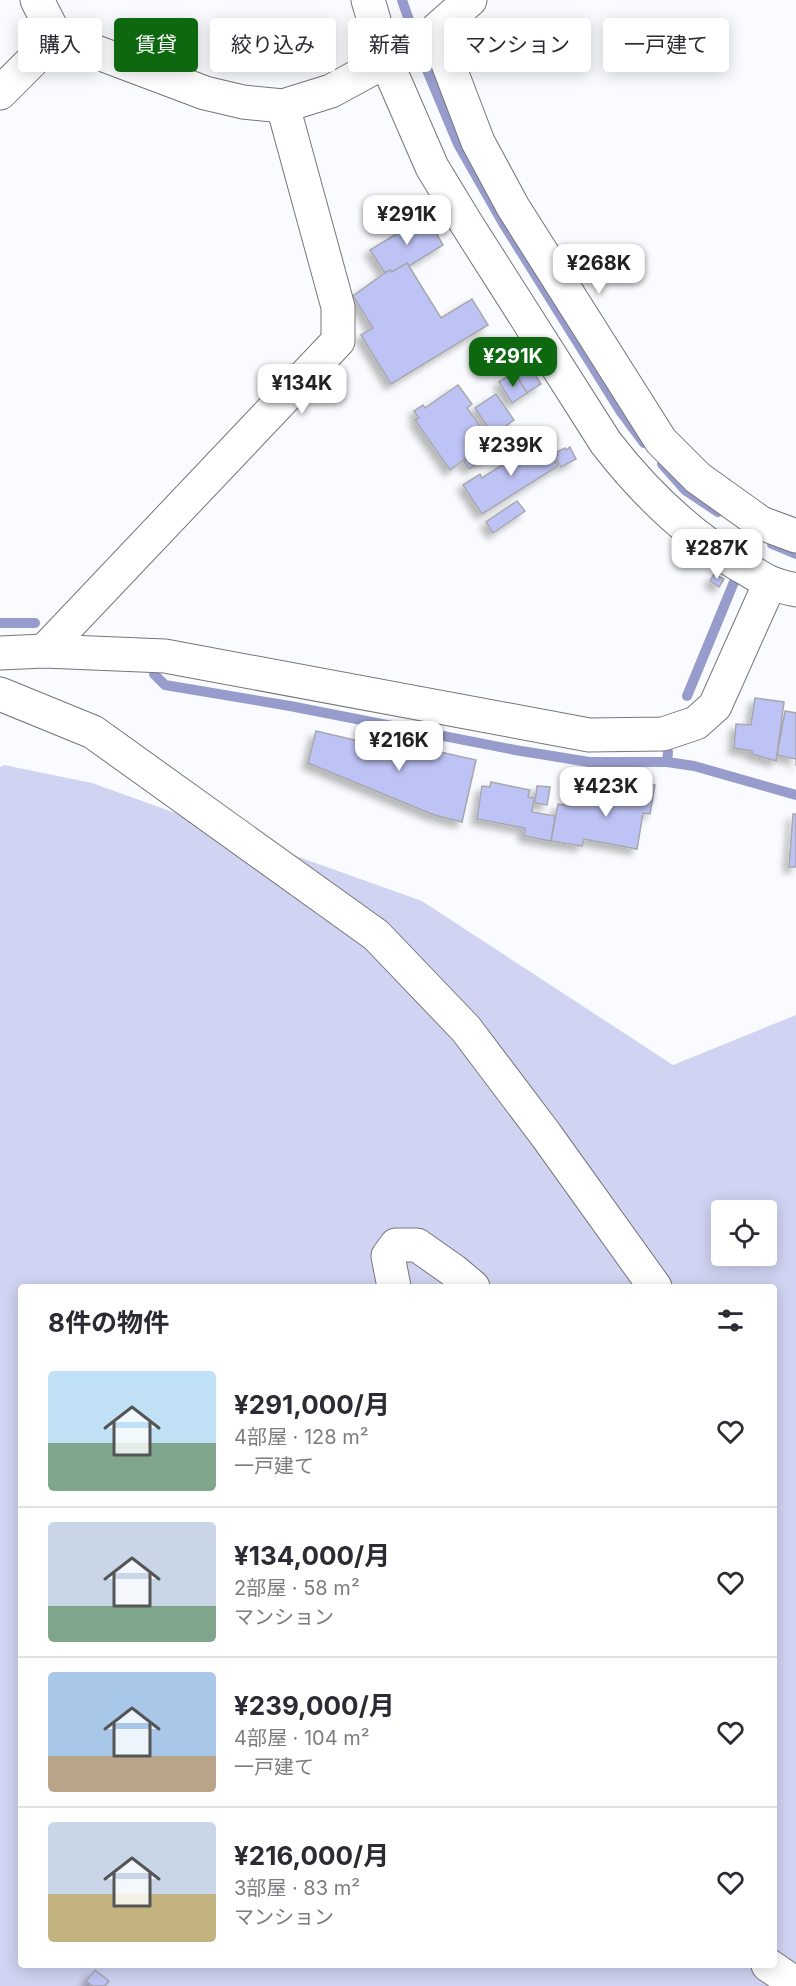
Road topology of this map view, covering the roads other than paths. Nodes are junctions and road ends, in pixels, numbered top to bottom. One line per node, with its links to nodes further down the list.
1 (37, 0): 4 (street)
2 (368, 0): 5 (street)
3 (470, 0): 6 (street)
4 (46, 18)
5 (383, 18)
6 (432, 28)
7 (102, 54): 13 (street)
8 (21, 72): 12 (street)
9 (363, 72): 13 (street)
10 (411, 72): 15 (street)
11 (425, 72): 14 (street)
12 (0, 93)
13 (283, 106): 16 (street)
14 (796, 536)
15 (762, 576): 16 (street)
16 (44, 651): 17 (street)
17 (0, 653)
18 (0, 694): 21 (street)
19 (393, 1284): 20 (street)
20 (469, 1284)
21 (653, 1284)
22 (772, 1968): 23 (street)
23 (796, 1984)

